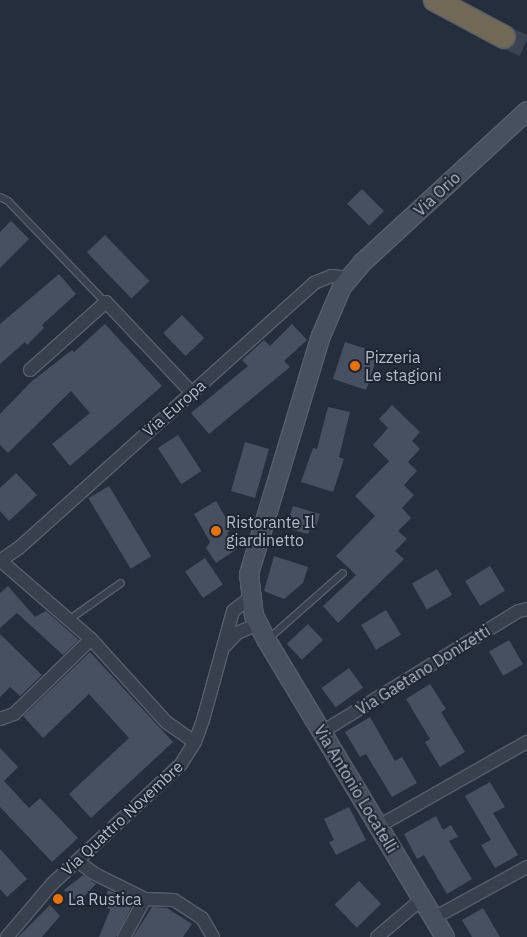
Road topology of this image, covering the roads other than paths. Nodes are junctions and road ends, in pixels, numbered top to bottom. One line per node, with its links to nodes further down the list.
1 (435, 0): 2 (highway)
2 (504, 37)
3 (527, 111): 5 (street, Via Orio)
4 (0, 197): 6 (lane)
5 (349, 278): 8 (street, Via Europa); 12 (street, Via Orio)
6 (105, 302): 7 (street); 8 (street)
7 (30, 370)
8 (191, 392): 9 (street, Via Europa)
9 (2, 557): 14 (street)
10 (343, 573): 17 (lane)
11 (122, 583): 14 (lane)
12 (251, 597): 15 (street, Via Antonio Locatelli); 18 (street, Via Quattro Novembre)
13 (526, 609): 20 (street, Via Gaetano Donizetti)
14 (70, 619): 16 (street)
15 (258, 624): 17 (street, Via Antonio Locatelli); 18 (street)
16 (91, 639): 19 (street); 21 (street)
17 (266, 641): 20 (street, Via Antonio Locatelli)
18 (226, 645): 21 (street, Via Quattro Novembre)
19 (0, 719)
20 (322, 732): 23 (street, Via Antonio Locatelli)
21 (195, 742): 24 (street, Via Quattro Novembre)
22 (527, 742): 23 (street)
23 (379, 826): 27 (street, Via Antonio Locatelli)
24 (79, 862): 26 (street); 30 (street, Via Quattro Novembre)
25 (527, 867): 28 (street)
26 (145, 899): 31 (street); 32 (street)
27 (422, 900): 28 (street, Via Antonio Locatelli); 33 (street)
28 (434, 918): 34 (street, Via Antonio Locatelli)
29 (0, 929): 30 (street)
30 (5, 937)
31 (124, 937)
32 (213, 937)
33 (377, 937)
34 (445, 937)

